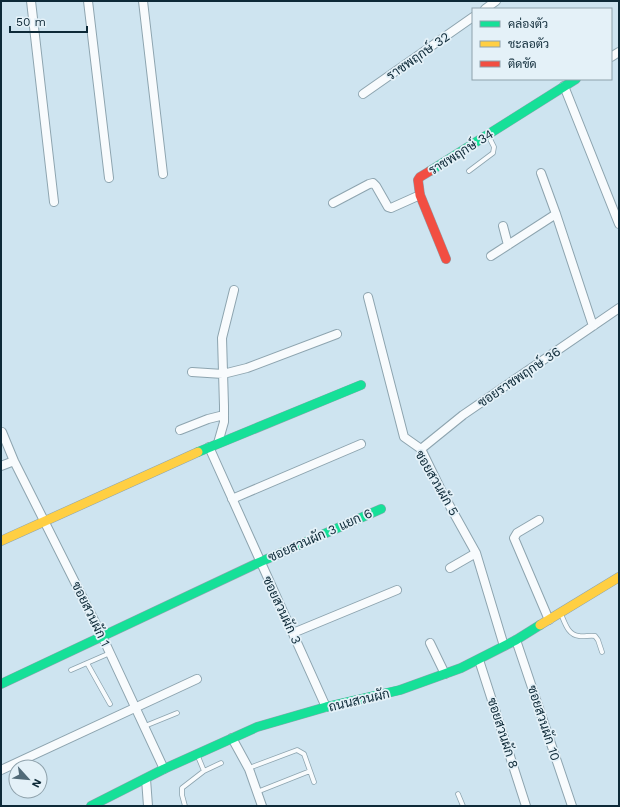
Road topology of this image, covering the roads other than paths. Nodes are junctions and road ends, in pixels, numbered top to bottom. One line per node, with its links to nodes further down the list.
1 (31, 1): 16 (street)
2 (88, 1): 14 (street)
3 (143, 1): 13 (street)
4 (496, 1): 5 (street)
5 (486, 8)
6 (472, 18): 9 (street, ราชพฤกษ์ 32)
7 (574, 80): 8 (street, ราชพฤกษ์ 34)
8 (564, 86): 10 (street, ราชพฤกษ์ 34); 19 (street)
9 (363, 94)
10 (488, 134): 11 (lane); 15 (street, ราชพฤกษ์ 34)
11 (469, 171)
12 (541, 173): 18 (street)
13 (164, 174)
14 (109, 178)
15 (420, 195): 17 (street); 23 (street, ราชพฤกษ์ 34)
16 (54, 202)
17 (333, 203)
18 (556, 214): 21 (street); 27 (street)
19 (619, 224)
20 (503, 226): 21 (street)
21 (508, 245): 22 (street)
22 (491, 256)
23 (446, 259)
24 (234, 290): 30 (street)
25 (368, 297): 37 (street, ซอยสวนผัก 5)
26 (619, 308): 27 (street, ซอยราชพฤกษ์ 36)
27 (594, 326): 37 (street, ซอยราชพฤกษ์ 36)
28 (337, 334): 30 (street)
29 (192, 372): 30 (street)
30 (223, 374): 32 (street)
31 (361, 385): 36 (street)
32 (224, 415): 33 (street); 36 (street)
33 (180, 430)
34 (2, 432): 38 (street, ซอยสวนผัก 1)
35 (361, 444): 40 (street)
36 (214, 445): 40 (street, ซอยสวนผัก 3); 42 (street)
37 (421, 449): 45 (street, ซอยสวนผัก 5)
38 (14, 460): 39 (street); 42 (street, ซอยสวนผัก 1)
39 (1, 466)
40 (232, 499): 46 (street, ซอยสวนผัก 3)
41 (381, 509): 46 (street, ซอยสวนผัก 3 แยก 6)
42 (45, 520): 44 (street); 53 (street, ซอยสวนผัก 1)
43 (539, 520): 51 (street)
44 (1, 541)
45 (476, 553): 47 (street); 56 (street, ซอยสวนผัก 5)
46 (260, 562): 52 (street, ซอยสวนผัก 3); 53 (street, ซอยสวนผัก 3 แยก 6)
47 (450, 568)
48 (619, 577): 50 (street, ถนนสวนผัก)
49 (397, 590): 52 (street)
50 (561, 613): 51 (street, ถนนสวนผัก); 57 (lane)
51 (549, 620): 54 (street, ถนนสวนผัก)
52 (293, 633): 66 (street, ซอยสวนผัก 3)
53 (102, 636): 58 (street, ซอยสวนผัก 1); 64 (street, ซอยสวนผัก 3 แยก 6)
54 (516, 640): 56 (street, ถนนสวนผัก); 88 (street, ซอยสวนผัก 10)
55 (430, 643): 62 (street)
56 (504, 646): 59 (street, ถนนสวนผัก)
57 (602, 652)
58 (110, 653): 60 (lane); 67 (street, ซอยสวนผัก 1)
59 (479, 660): 62 (street, ถนนสวนผัก); 87 (street, ซอยสวนผัก 8)
60 (87, 663): 61 (lane); 65 (lane)
61 (71, 670)
62 (446, 674): 66 (street, ถนนสวนผัก)
63 (197, 679): 67 (street)
64 (1, 684)
65 (110, 704)
66 (326, 707): 70 (street, ถนนสวนผัก)
67 (136, 708): 69 (street, ซอยสวนผัก 1); 75 (street)
68 (177, 713): 69 (lane)
69 (145, 726): 73 (street, ซอยสวนผัก 1)
70 (232, 738): 71 (street, ถนนสวนผัก); 74 (street)
71 (196, 754): 73 (street, ถนนสวนผัก); 76 (lane)
72 (221, 763): 76 (lane)
73 (164, 768): 78 (street, ถนนสวนผัก)
74 (249, 769): 77 (lane); 80 (street)
75 (1, 770)
76 (204, 771): 84 (lane)
77 (310, 771): 79 (lane); 80 (lane)
78 (146, 779): 82 (street, ถนนสวนผัก); 83 (street)
79 (314, 782)
80 (256, 792): 85 (street)
81 (458, 794): 86 (lane)
82 (91, 806)
83 (148, 806)
84 (185, 806)
85 (262, 806)
86 (463, 806)
87 (526, 806)
88 (572, 806)

